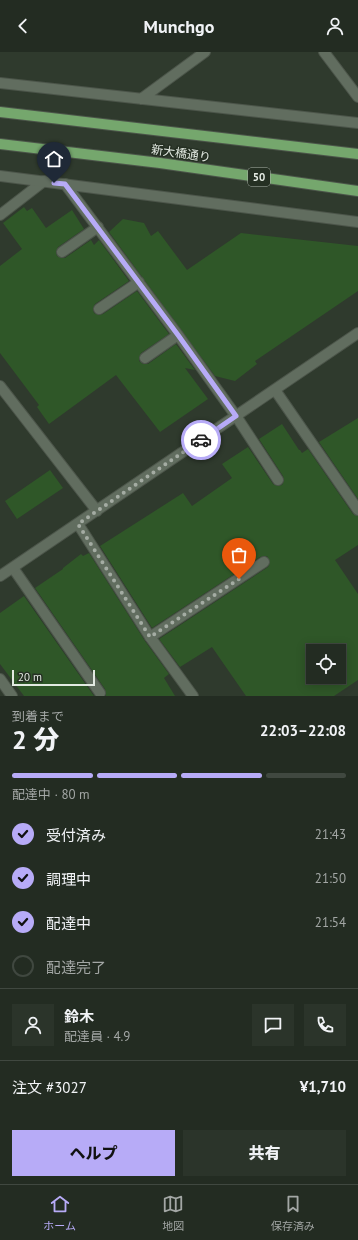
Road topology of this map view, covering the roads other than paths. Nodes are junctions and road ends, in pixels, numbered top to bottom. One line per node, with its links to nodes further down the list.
1 (205, 52): 5 (street)
2 (324, 52): 4 (street)
3 (0, 83): 5 (street)
4 (358, 97)
5 (140, 100): 7 (street)
6 (0, 112): 9 (main road, 新大橋通り)
7 (358, 123)
8 (0, 144): 13 (main road, 新大橋通り / 50)
9 (358, 154)
10 (0, 176): 11 (street)
11 (44, 181): 12 (street); 14 (street)
12 (65, 184): 15 (street); 16 (street)
13 (358, 191)
14 (0, 214)
15 (358, 222)
16 (98, 228): 17 (street); 18 (street)
17 (62, 252)
18 (139, 282): 19 (street); 21 (street)
19 (99, 309)
20 (358, 333): 24 (street)
21 (178, 335): 22 (street); 25 (street)
22 (145, 358)
23 (0, 386): 28 (street)
24 (275, 390): 25 (street); 27 (street)
25 (236, 416): 26 (street); 28 (street)
26 (278, 480)
27 (357, 507)
28 (97, 511): 29 (street)
29 (78, 524): 31 (street); 32 (street)
30 (264, 562): 32 (street)
31 (4, 571): 34 (street)
32 (150, 637): 36 (street)
33 (0, 680): 35 (street)
34 (100, 693)
35 (12, 696)
36 (193, 696)

